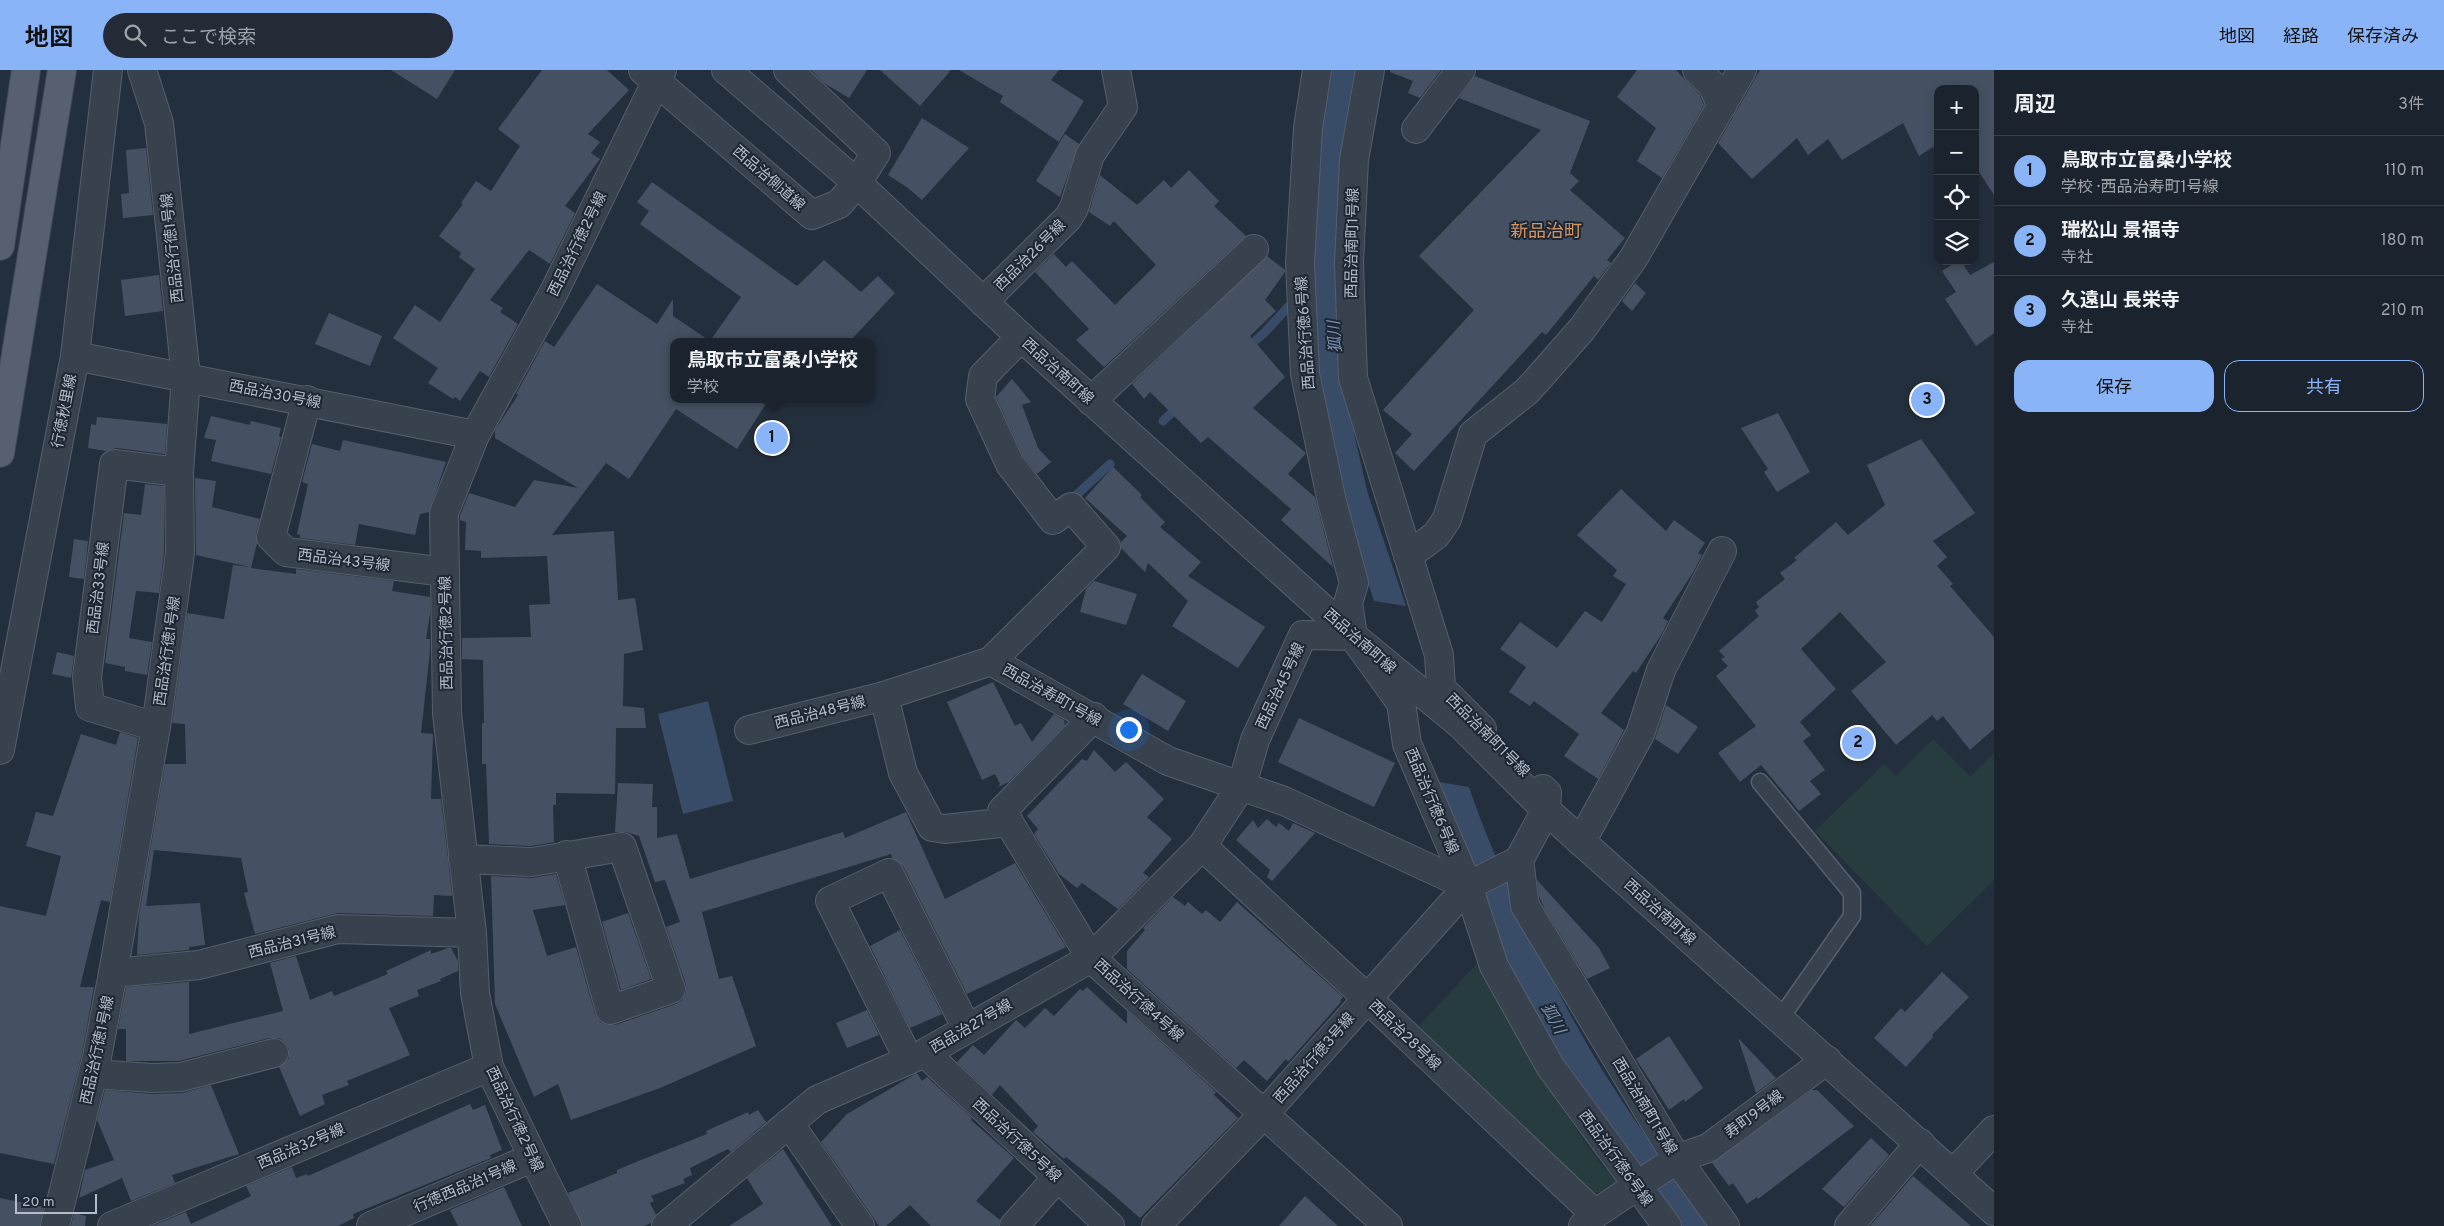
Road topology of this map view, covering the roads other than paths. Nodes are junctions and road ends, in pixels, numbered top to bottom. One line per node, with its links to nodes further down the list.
1 (26, 70): 17 (main road)
2 (62, 70): 26 (main road)
3 (108, 70): 21 (street, 行徳秋里線)
4 (142, 70): 22 (street, 西品治行徳1号線)
5 (726, 70): 16 (street, 西品治南町線)
6 (788, 70): 16 (street, 西品治側道線)
7 (1116, 70): 19 (street, 西品治26号線)
8 (1317, 70): 31 (street, 西品治行徳6号線)
9 (1370, 70): 29 (street, 西品治南町1号線)
10 (1462, 70): 15 (street)
11 (1697, 70): 14 (street)
12 (1742, 70): 14 (street)
13 (654, 74): 16 (street, 西品治側道線); 25 (street, 西品治行徳2号線)
14 (1722, 106): 29 (street)
15 (1416, 129)
16 (857, 183): 19 (street, 西品治南町線)
17 (0, 246)
18 (1254, 249): 24 (street)
19 (983, 302): 20 (street, 西品治南町線)
20 (1021, 337): 24 (street, 西品治南町線); 32 (street, 西品治寿町1号線)
21 (75, 356): 22 (street, 西品治30号線); 37 (street, 行徳秋里線)
22 (186, 377): 23 (street, 西品治30号線); 27 (street, 西品治行徳1号線)
23 (307, 400): 25 (street, 西品治30号線); 30 (street, 西品治43号線)
24 (1091, 401): 31 (street, 西品治南町線)
25 (475, 435): 30 (street, 西品治行徳2号線)
26 (0, 453)
27 (180, 472): 35 (street, 西品治行徳1号線); 35 (street, 西品治33号線)
28 (1722, 551): 42 (street)
29 (1408, 556): 40 (street, 西品治南町1号線)
30 (445, 572): 45 (street, 西品治行徳2号線)
31 (1353, 636): 39 (street, 西品治45号線); 40 (street, 西品治南町線); 47 (street, 西品治行徳6号線)
32 (991, 661): 33 (street); 34 (street, 西品治寿町1号線)
33 (884, 696): 36 (street, 西品治48号線); 41 (street, 西品治48号線)
34 (1094, 717): 39 (street, 西品治寿町1号線); 41 (street)
35 (156, 727): 50 (street, 西品治行徳1号線)
36 (749, 730)
37 (0, 750)
38 (1760, 782): 52 (lane)
39 (1242, 786): 43 (street, 西品治27号線); 47 (street, 西品治寿町1号線)
40 (1546, 810): 42 (street, 西品治南町線); 46 (street)
41 (1009, 822): 49 (street, 西品治行徳4号線)
42 (1581, 842): 52 (street, 西品治南町線)
43 (1202, 846): 49 (street, 西品治27号線); 51 (street, 西品治28号線)
44 (567, 854): 44 (street); 45 (street)
45 (463, 860): 48 (street, 西品治行徳2号線)
46 (1512, 863): 47 (street); 64 (street, 西品治南町1号線)
47 (1471, 884): 51 (street, 西品治行徳3号線); 67 (street, 西品治行徳6号線)
48 (472, 933): 50 (street, 西品治31号線); 57 (street, 西品治行徳2号線)
49 (1091, 958): 53 (street, 西品治27号線); 59 (street, 西品治行徳4号線)
50 (113, 973): 58 (street, 西品治行徳1号線)
51 (1367, 998): 59 (street, 西品治行徳3号線); 69 (street, 西品治28号線)
52 (1780, 1019): 56 (street, 西品治南町線)
53 (967, 1029): 55 (street, 西品治27号線); 55 (street)
54 (274, 1053): 58 (street)
55 (917, 1056): 60 (street, 西品治27号線); 66 (street, 西品治行徳5号線)
56 (1827, 1060): 62 (street, 西品治南町線); 64 (street, 寿町9号線)
57 (489, 1066): 63 (street, 西品治行徳2号線); 71 (street, 西品治32号線)
58 (93, 1074): 70 (street, 西品治行徳1号線)
59 (1264, 1114): 78 (street, 西品治行徳3号線); 79 (street, 西品治行徳4号線)
60 (790, 1123): 74 (street, 西品治27号線); 75 (street)
61 (1994, 1130): 65 (street)
62 (1920, 1143): 65 (street, 西品治南町線); 82 (street)
63 (532, 1158): 72 (street, 行徳西品治1号線); 73 (street, 西品治行徳2号線)
64 (1677, 1159): 67 (street, 寿町9号線); 81 (street, 西品治南町1号線)
65 (1953, 1174): 68 (street, 西品治南町線)
66 (1057, 1178): 76 (street); 77 (street, 西品治行徳5号線)
67 (1636, 1186): 69 (street, 寿町9号線); 80 (street, 西品治行徳6号線)
68 (1994, 1211)
69 (1589, 1220)
70 (56, 1226)
71 (112, 1226)
72 (371, 1226)
73 (567, 1226)
74 (666, 1226)
75 (860, 1226)
76 (1014, 1226)
77 (1110, 1226)
78 (1156, 1226)
79 (1388, 1226)
80 (1667, 1226)
81 (1725, 1226)
82 (1849, 1226)

